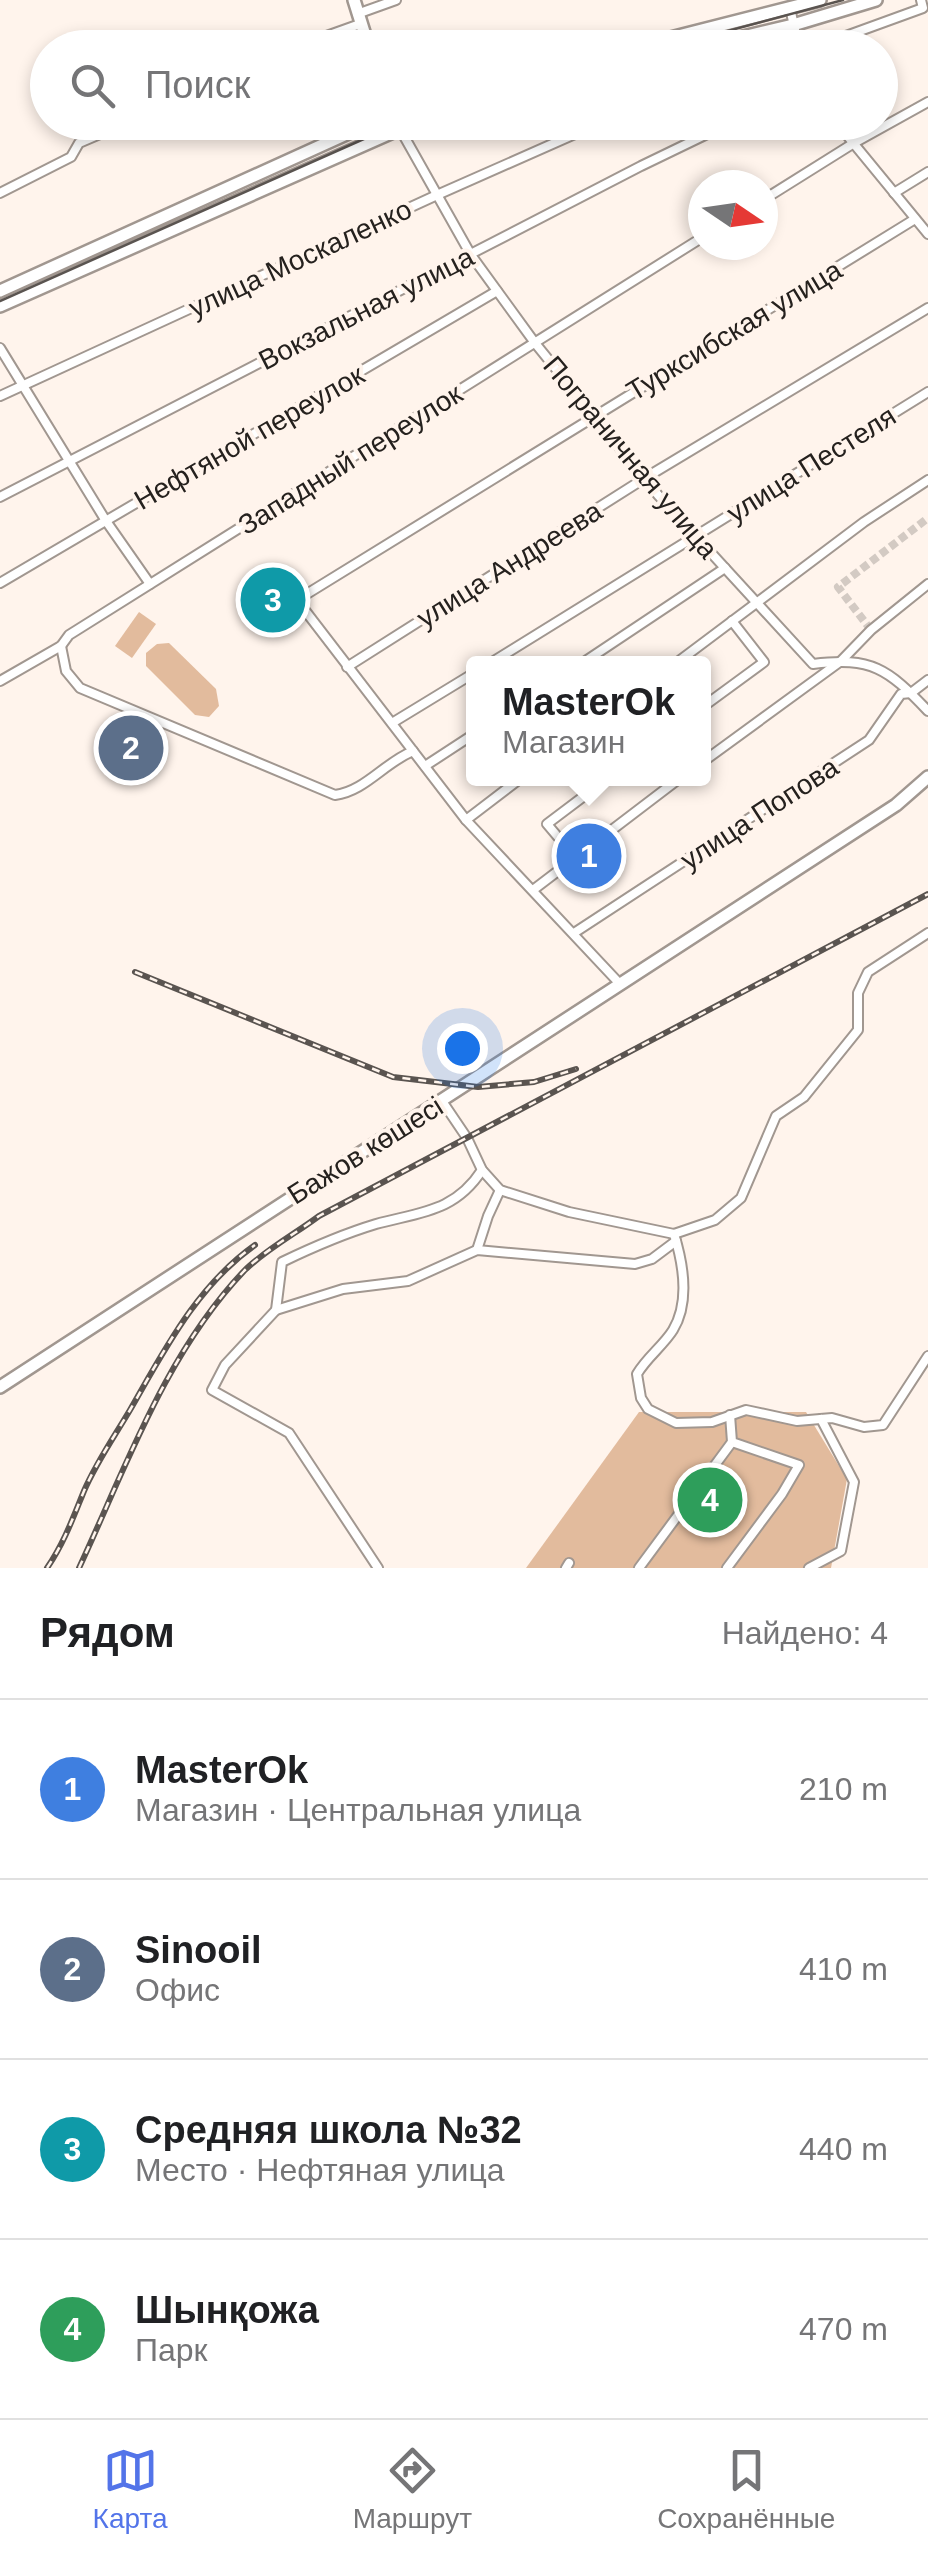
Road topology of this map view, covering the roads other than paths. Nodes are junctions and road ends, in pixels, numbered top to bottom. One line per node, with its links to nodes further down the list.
1 (354, 0): 7 (main road)
2 (396, 0): 7 (street)
3 (820, 0): 6 (main road)
4 (876, 0): 8 (main road)
5 (921, 0): 14 (street)
6 (790, 8): 8 (street); 11 (main road)
7 (358, 19): 9 (street); 10 (main road)
8 (793, 25): 12 (main road); 13 (street)
9 (333, 30)
10 (362, 30)
11 (703, 30)
12 (772, 30)
13 (794, 30)
14 (862, 30)
15 (928, 102): 16 (street)
16 (898, 118)
17 (86, 140): 27 (street)
18 (333, 140): 34 (main road)
19 (368, 140): 36 (main road)
20 (407, 140): 29 (street, Пограничная улица)
21 (561, 140): 29 (street, улица Москаленко)
22 (697, 140): 33 (street, Вокзальная улица)
23 (858, 140): 24 (street)
24 (854, 142): 26 (street); 28 (street)
25 (928, 172): 28 (street)
26 (778, 190)
27 (0, 193)
28 (894, 193): 30 (street)
29 (437, 194): 33 (street, Пограничная улица); 40 (street, улица Москаленко)
30 (916, 218): 31 (street); 43 (street, Турксибская улица)
31 (928, 234)
32 (688, 247): 38 (street, Западный переулок)
33 (471, 255): 35 (street, Пограничная улица); 44 (street, Вокзальная улица)
34 (0, 291)
35 (497, 291): 38 (street, Пограничная улица); 48 (street, Нефтяной переулок)
36 (0, 306)
37 (928, 308): 45 (street, улица Андреева)
38 (536, 343): 43 (street, Пограничная улица); 52 (street, Западный переулок)
39 (0, 348): 40 (street)
40 (21, 386): 42 (street, улица Москаленко); 44 (street)
41 (928, 392): 49 (street, улица Пестеля)
42 (0, 396)
43 (594, 416): 45 (street, Пограничная улица); 61 (street, Турксибская улица)
44 (69, 460): 47 (street, Вокзальная улица); 48 (street)
45 (645, 478): 49 (street, Пограничная улица); 61 (street, улица Андреева)
46 (928, 480): 54 (street)
47 (0, 497)
48 (106, 520): 51 (street, Нефтяной переулок); 52 (street)
49 (696, 535): 50 (street, Пограничная улица); 57 (street, улица Пестеля)
50 (725, 568): 54 (street, Пограничная улица); 58 (street)
51 (0, 583)
52 (150, 584): 56 (street, Западный переулок)
53 (928, 584): 60 (street)
54 (756, 601): 55 (street); 60 (street, Пограничная улица)
55 (732, 620): 59 (street); 66 (street)
56 (61, 646): 64 (street, Западный переулок); 70 (street)
57 (502, 656)
58 (593, 656)
59 (685, 656)
60 (841, 660): 65 (street, Пограничная улица); 71 (street)
61 (347, 667): 68 (street)
62 (466, 678): 68 (street)
63 (928, 680): 65 (street, улица Попова)
64 (0, 681)
65 (911, 693): 67 (street, Пограничная улица); 80 (street, улица Попова)
66 (711, 701)
67 (928, 711)
68 (392, 724): 70 (street)
69 (466, 739): 72 (street)
70 (413, 751): 72 (street)
71 (711, 756)
72 (424, 766): 77 (street)
73 (928, 778): 82 (main road, Бажов көшесі)
74 (511, 786): 77 (street)
75 (597, 786): 78 (street)
76 (669, 786): 78 (street)
77 (466, 820): 79 (street)
78 (574, 856): 79 (street)
79 (533, 890): 80 (street)
80 (574, 933): 82 (street)
81 (928, 933): 86 (street)
82 (620, 984): 83 (main road, Бажов көшесі)
83 (442, 1101): 84 (street); 90 (main road, Бажов көшесі)
84 (482, 1170): 85 (street); 88 (street)
85 (500, 1190): 86 (street); 87 (street)
86 (675, 1238): 87 (street); 91 (street)
87 (478, 1250): 88 (street)
88 (276, 1310): 94 (street)
89 (928, 1356): 92 (street)
90 (0, 1387)
91 (730, 1415): 92 (street); 93 (street)
92 (821, 1419): 97 (street)
93 (732, 1442): 95 (street); 96 (street)
94 (378, 1568)
95 (639, 1568)
96 (727, 1568)
97 (809, 1568)

